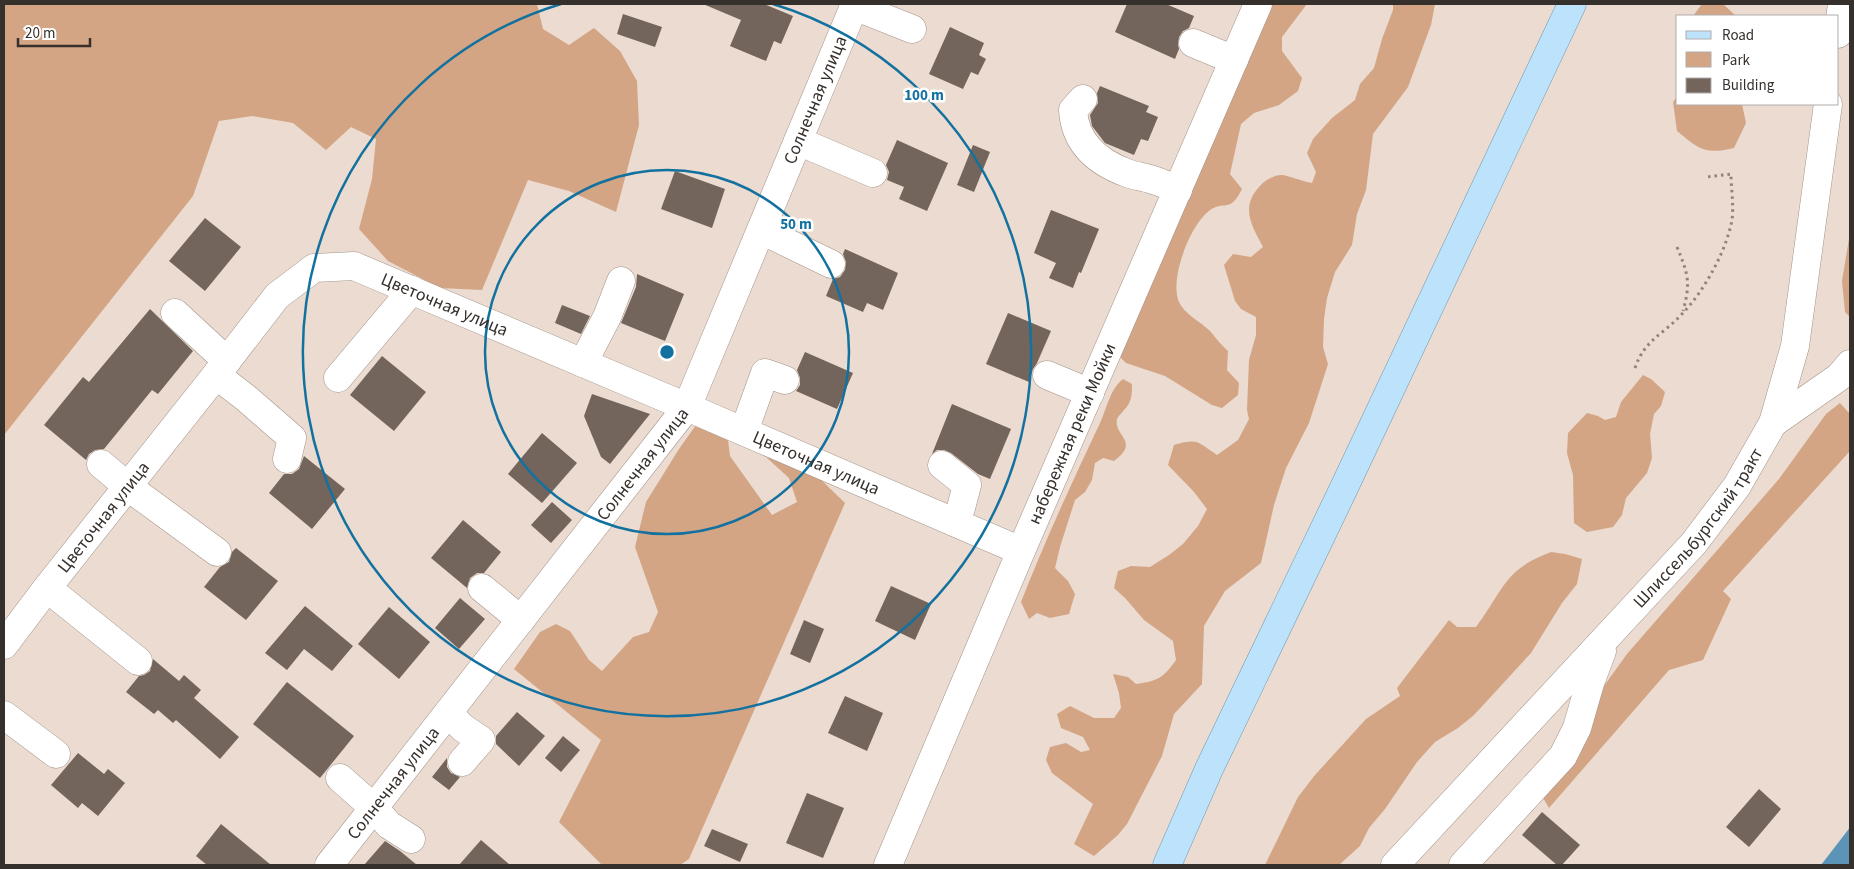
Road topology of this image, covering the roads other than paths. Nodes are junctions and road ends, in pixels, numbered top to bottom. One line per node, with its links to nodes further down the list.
1 (1258, 4): 8 (street, набережная реки Мойки)
2 (1572, 4): 51 (main road)
3 (1842, 4): 5 (street)
4 (855, 5): 6 (street); 11 (street, Солнечная улица)
5 (1839, 26)
6 (912, 30)
7 (1193, 43): 8 (street)
8 (1234, 60): 13 (street, набережная реки Мойки)
9 (1082, 99): 13 (street)
10 (1828, 105): 27 (street, Шлиссельбургский тракт)
11 (798, 141): 12 (street); 14 (street, Солнечная улица)
12 (873, 173)
13 (1178, 190): 25 (street, набережная реки Мойки)
14 (761, 230): 15 (street); 26 (street, Солнечная улица)
15 (831, 264)
16 (621, 281): 19 (street)
17 (412, 290): 19 (street, Цветочная улица); 21 (street, Цветочная улица); 23 (street)
18 (175, 313): 21 (street)
19 (583, 363): 26 (street, Цветочная улица)
20 (1850, 364): 27 (street)
21 (222, 368): 29 (street); 32 (street, Цветочная улица)
22 (1047, 375): 25 (street)
23 (338, 378)
24 (785, 380): 28 (street)
25 (1090, 393): 34 (street, набережная реки Мойки)
26 (687, 407): 28 (street, Цветочная улица); 38 (street, Солнечная улица)
27 (1773, 423): 39 (street, Шлиссельбургский тракт)
28 (744, 431): 33 (street, Цветочная улица)
29 (287, 459)
30 (101, 464): 32 (street)
31 (942, 465): 33 (street)
32 (127, 486): 35 (street); 36 (street, Цветочная улица)
33 (954, 522): 34 (street, Цветочная улица)
34 (1021, 551): 50 (street, набережная реки Мойки)
35 (217, 552)
36 (46, 588): 40 (street, Цветочная улица); 41 (street)
37 (482, 588): 38 (street)
38 (521, 620): 42 (street, Солнечная улица)
39 (1608, 636): 52 (street, Шлиссельбургский тракт); 53 (street)
40 (4, 645)
41 (138, 661)
42 (448, 712): 45 (street); 47 (street, Солнечная улица)
43 (4, 715): 44 (street)
44 (56, 754)
45 (462, 762)
46 (340, 778): 47 (street)
47 (374, 808): 48 (street); 49 (street, Солнечная улица)
48 (411, 839)
49 (329, 865)
50 (888, 865)
51 (1166, 865)
52 (1395, 865)
53 (1463, 865)

